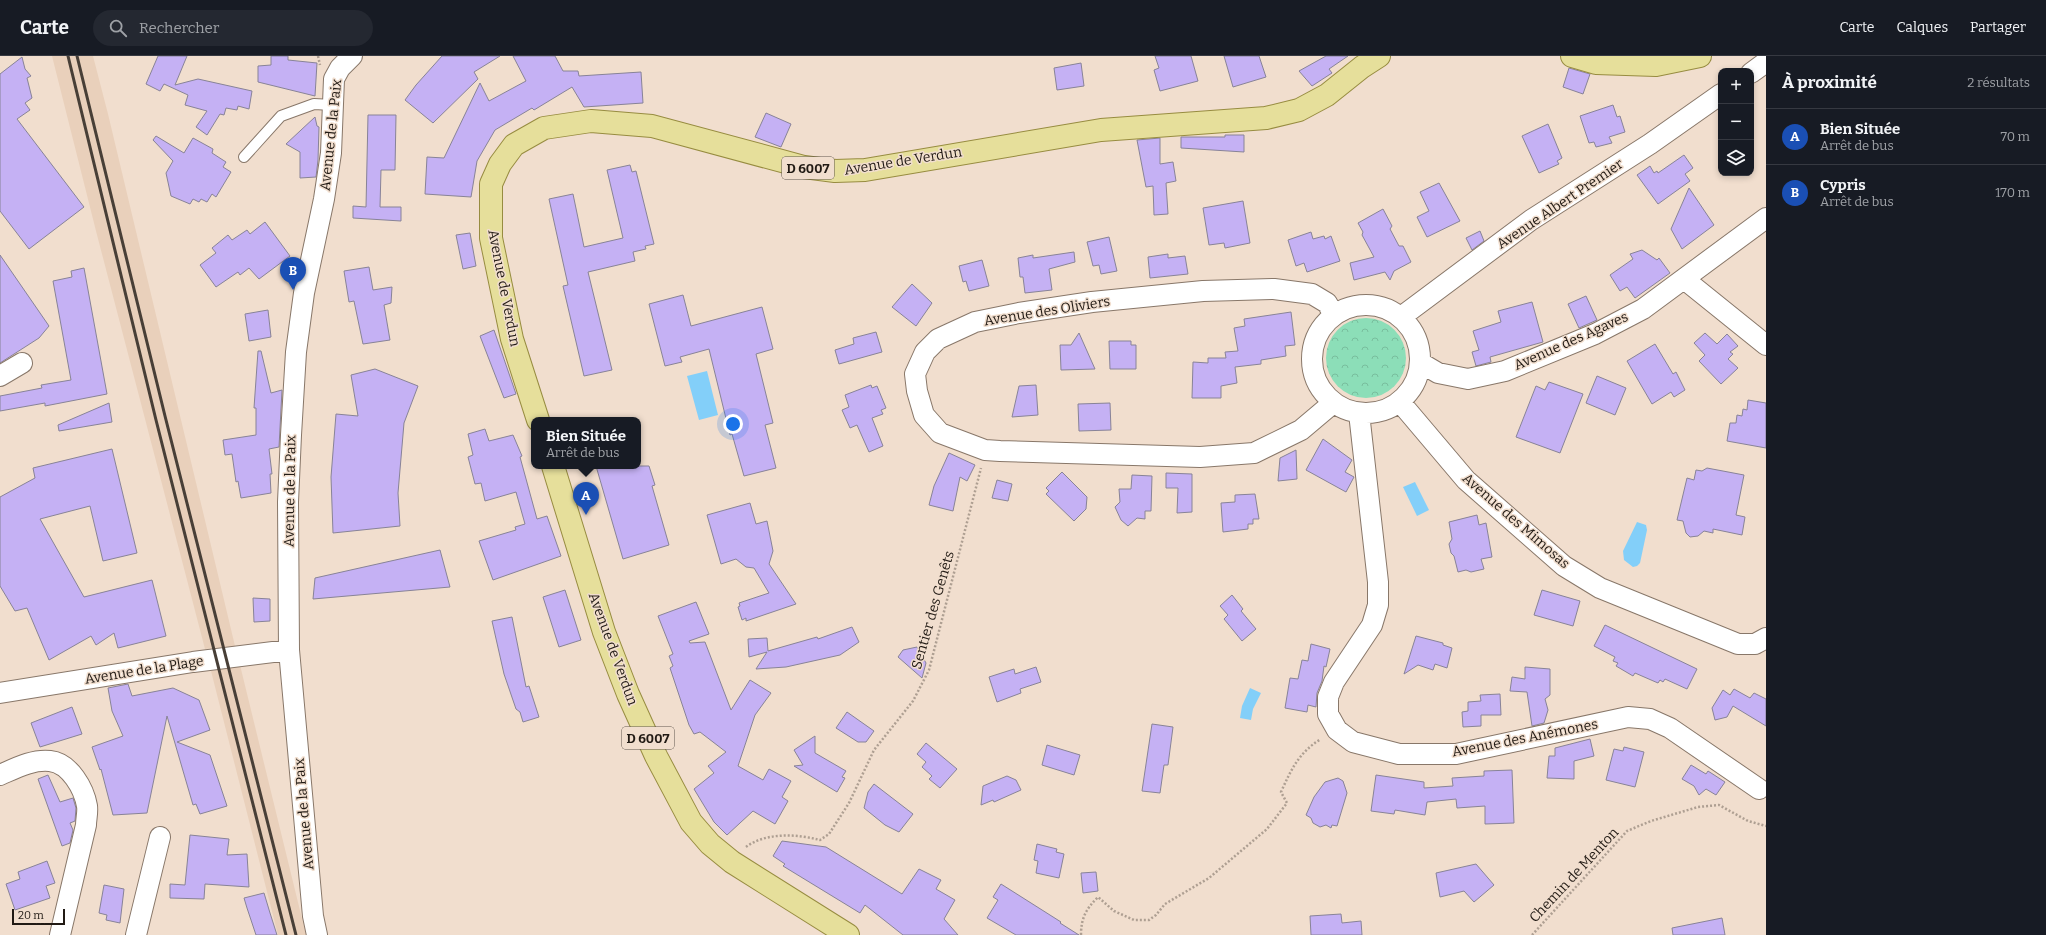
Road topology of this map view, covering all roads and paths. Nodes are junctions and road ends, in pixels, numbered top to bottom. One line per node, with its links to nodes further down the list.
1 (352, 56): 8 (street, Avenue de la Paix)
2 (1379, 56): 21 (main road, Avenue de Verdun / D 6007)
3 (1572, 56): 4 (main road)
4 (1700, 56)
5 (1766, 62): 6 (street)
6 (1754, 71)
7 (1718, 96): 13 (street, Avenue Albert Premier)
8 (332, 105): 9 (lane); 25 (street, Avenue de la Paix)
9 (244, 157)
10 (1766, 218): 11 (street, Avenue des Agaves)
11 (1684, 279): 14 (street); 16 (street, Avenue des Agaves)
12 (1334, 315): 13 (street); 19 (street); 22 (street, Avenue des Oliviers)
13 (1401, 317): 16 (street)
14 (1766, 345)
15 (22, 363): 17 (street)
16 (1421, 363): 18 (street)
17 (0, 376)
18 (1400, 402): 20 (street); 24 (street, Avenue des Mimosas)
19 (1333, 403): 20 (street); 22 (street, Avenue des Oliviers)
20 (1359, 413): 27 (street, Avenue des Anémones)
21 (537, 417)
22 (985, 450): 32 (path, Sentier des Genêts)
23 (554, 469): 32 (main road, Avenue de Verdun / D 6007)
24 (1766, 638)
25 (288, 650): 26 (street, Avenue de la Plage); 35 (street, Avenue de la Paix)
26 (0, 693)
27 (1337, 730): 29 (street, Avenue des Anémones); 37 (path)
28 (0, 775): 33 (street)
29 (1763, 791)
30 (1766, 826): 38 (path, Chemin de Menton)
31 (160, 837): 34 (street)
32 (732, 862): 36 (main road, Avenue de Verdun / D 6007)
33 (60, 935)
34 (136, 935)
35 (317, 935)
36 (848, 935)
37 (1081, 935)
38 (1532, 935)

